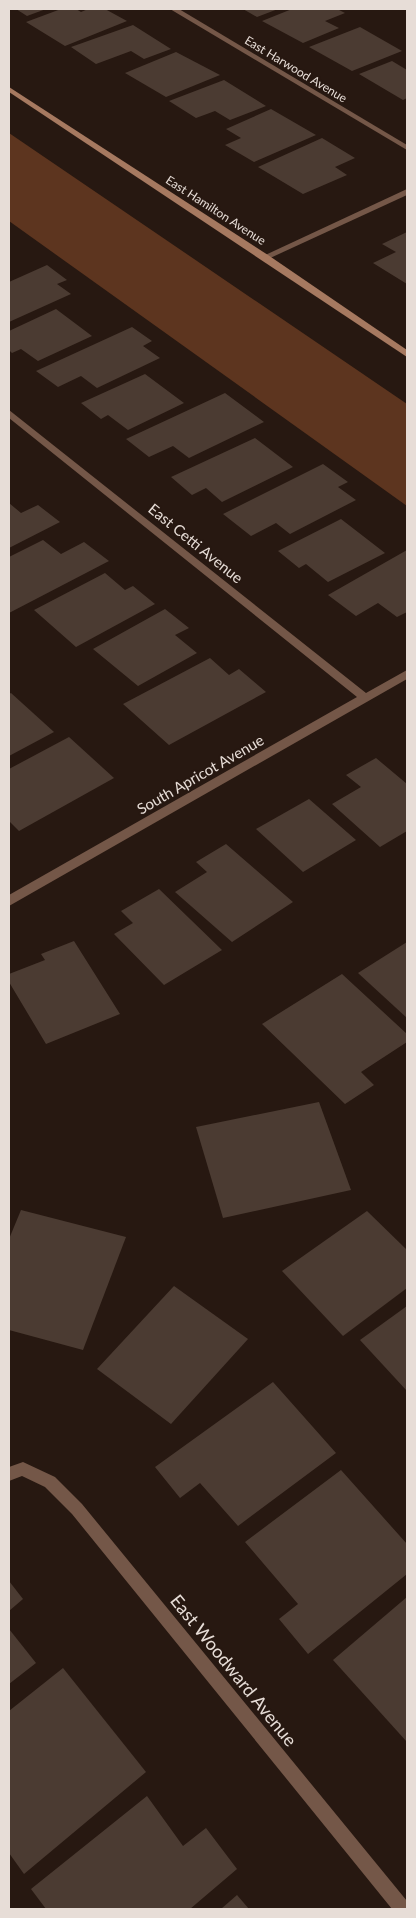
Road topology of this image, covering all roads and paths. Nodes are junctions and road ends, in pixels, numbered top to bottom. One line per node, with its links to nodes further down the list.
1 (174, 9): 3 (street, East Harwood Avenue)
2 (9, 89): 5 (street, East Hamilton Avenue)
3 (407, 148)
4 (407, 192): 5 (street)
5 (265, 257): 6 (street, East Hamilton Avenue)
6 (407, 354)
7 (9, 413): 9 (street, East Cetti Avenue)
8 (407, 674): 9 (street, South Apricot Avenue)
9 (364, 697): 10 (street, South Apricot Avenue)
10 (9, 901)
11 (16, 1471): 12 (street, East Woodward Avenue)
12 (403, 1909)

